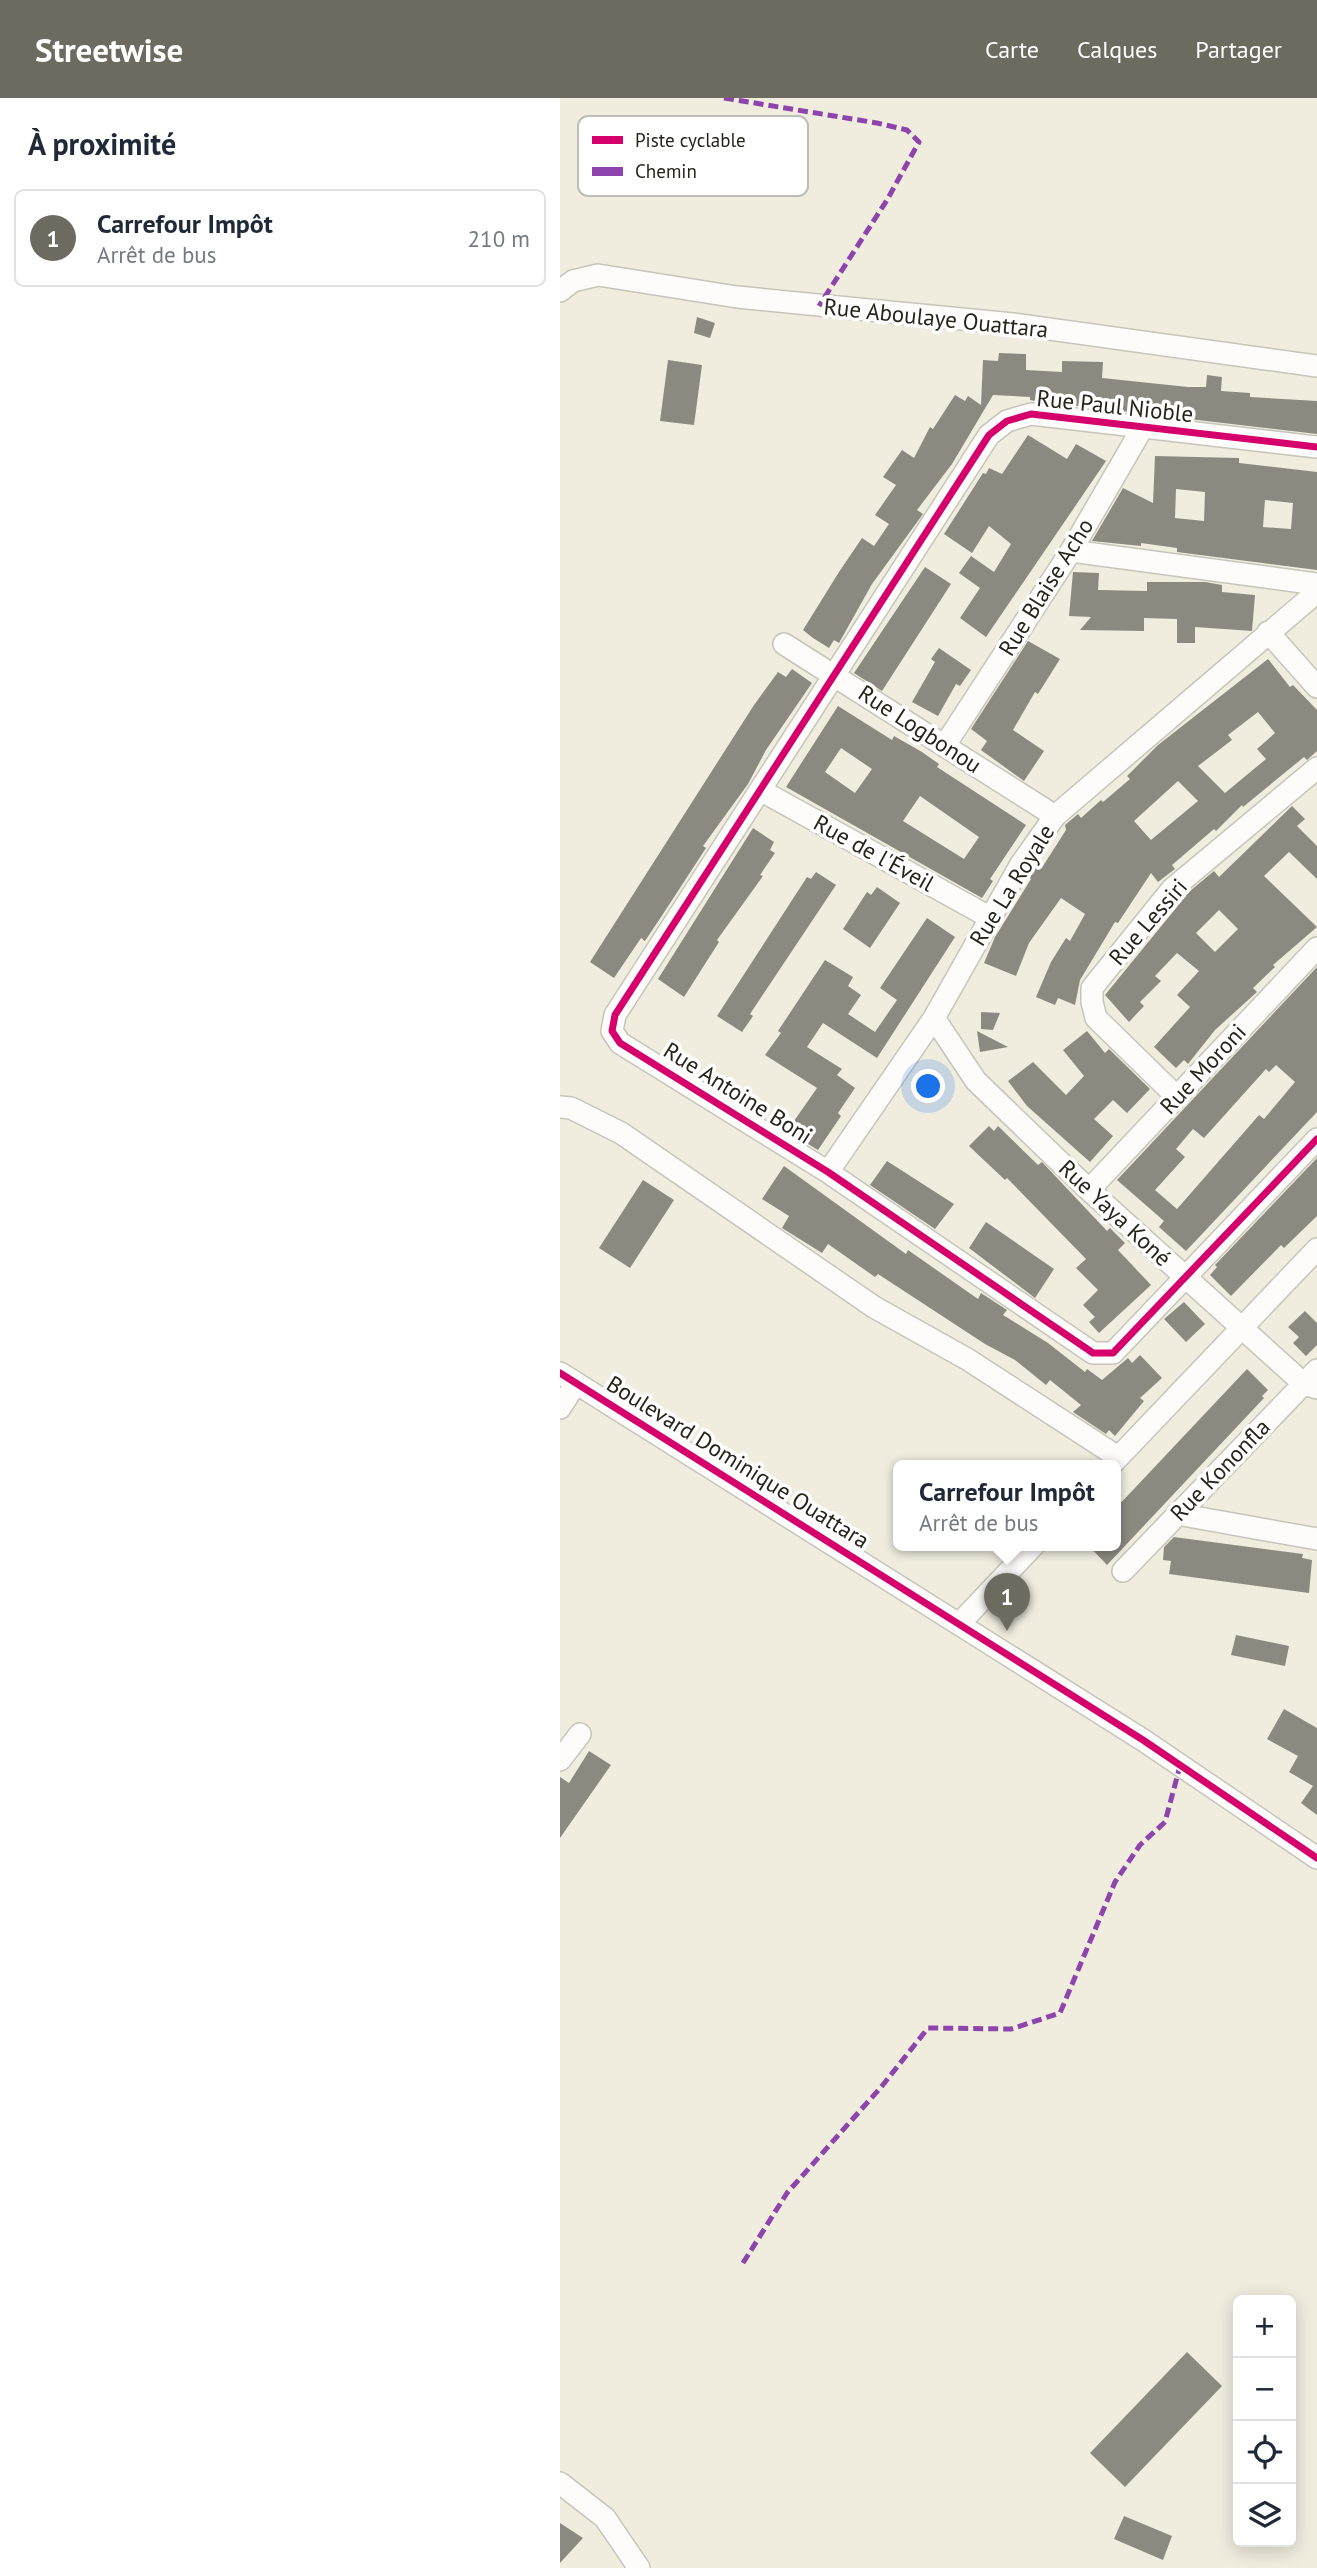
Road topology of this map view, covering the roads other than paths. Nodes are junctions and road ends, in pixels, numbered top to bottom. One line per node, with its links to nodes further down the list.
1 (560, 292): 2 (street, Rue Aboulaye Ouattara)
2 (1317, 366)
3 (1143, 427): 4 (street, Rue Paul Nioble); 5 (street, Rue Blaise Acho); 10 (street, Rue Paul Nioble)
4 (1317, 447)
5 (1071, 551): 6 (street); 12 (street, Rue Blaise Acho)
6 (1317, 584)
7 (1317, 592): 8 (street, Rue La Royale)
8 (1268, 632): 11 (street); 15 (street, Rue La Royale)
9 (783, 644): 10 (street, Rue Logbonou)
10 (834, 674): 12 (street, Rue Logbonou); 14 (street, Rue Antoine Boni)
11 (1317, 687)
12 (945, 745): 15 (street, Rue Logbonou)
13 (1317, 768): 19 (street, Rue Lessiri)
14 (760, 790): 16 (street, Rue de l'Éveil); 22 (street, Rue Antoine Boni)
15 (1055, 816): 16 (street, Rue La Royale)
16 (989, 917): 18 (street, Rue La Royale)
17 (1317, 948): 19 (street, Rue Moroni)
18 (934, 1018): 22 (street, Rue La Royale); 23 (street, Rue Yaya Koné)
19 (1177, 1097): 23 (street, Rue Moroni)
20 (560, 1107): 30 (street)
21 (1317, 1139): 25 (street, Rue Antoine Boni)
22 (828, 1172): 25 (street, Rue Antoine Boni)
23 (1089, 1190): 25 (street, Rue Yaya Koné)
24 (1317, 1249): 26 (street)
25 (1185, 1277): 26 (street, Rue Yaya Koné)
26 (1240, 1329): 28 (street, Rue Yaya Koné); 31 (street)
27 (568, 1378): 29 (street); 36 (street, Boulevard Dominique Ouattara)
28 (1313, 1381): 32 (street, Rue Kononfla)
29 (560, 1408)
30 (1113, 1460)
31 (1115, 1460)
32 (1177, 1514): 33 (street); 35 (street, Rue Kononfla)
33 (1317, 1539)
34 (1028, 1551): 36 (street)
35 (1123, 1571)
36 (959, 1624): 39 (street, Boulevard Dominique Ouattara)
37 (580, 1734): 38 (street)
38 (560, 1760)
39 (1317, 1858)
40 (560, 2483): 41 (street)
41 (639, 2568)

